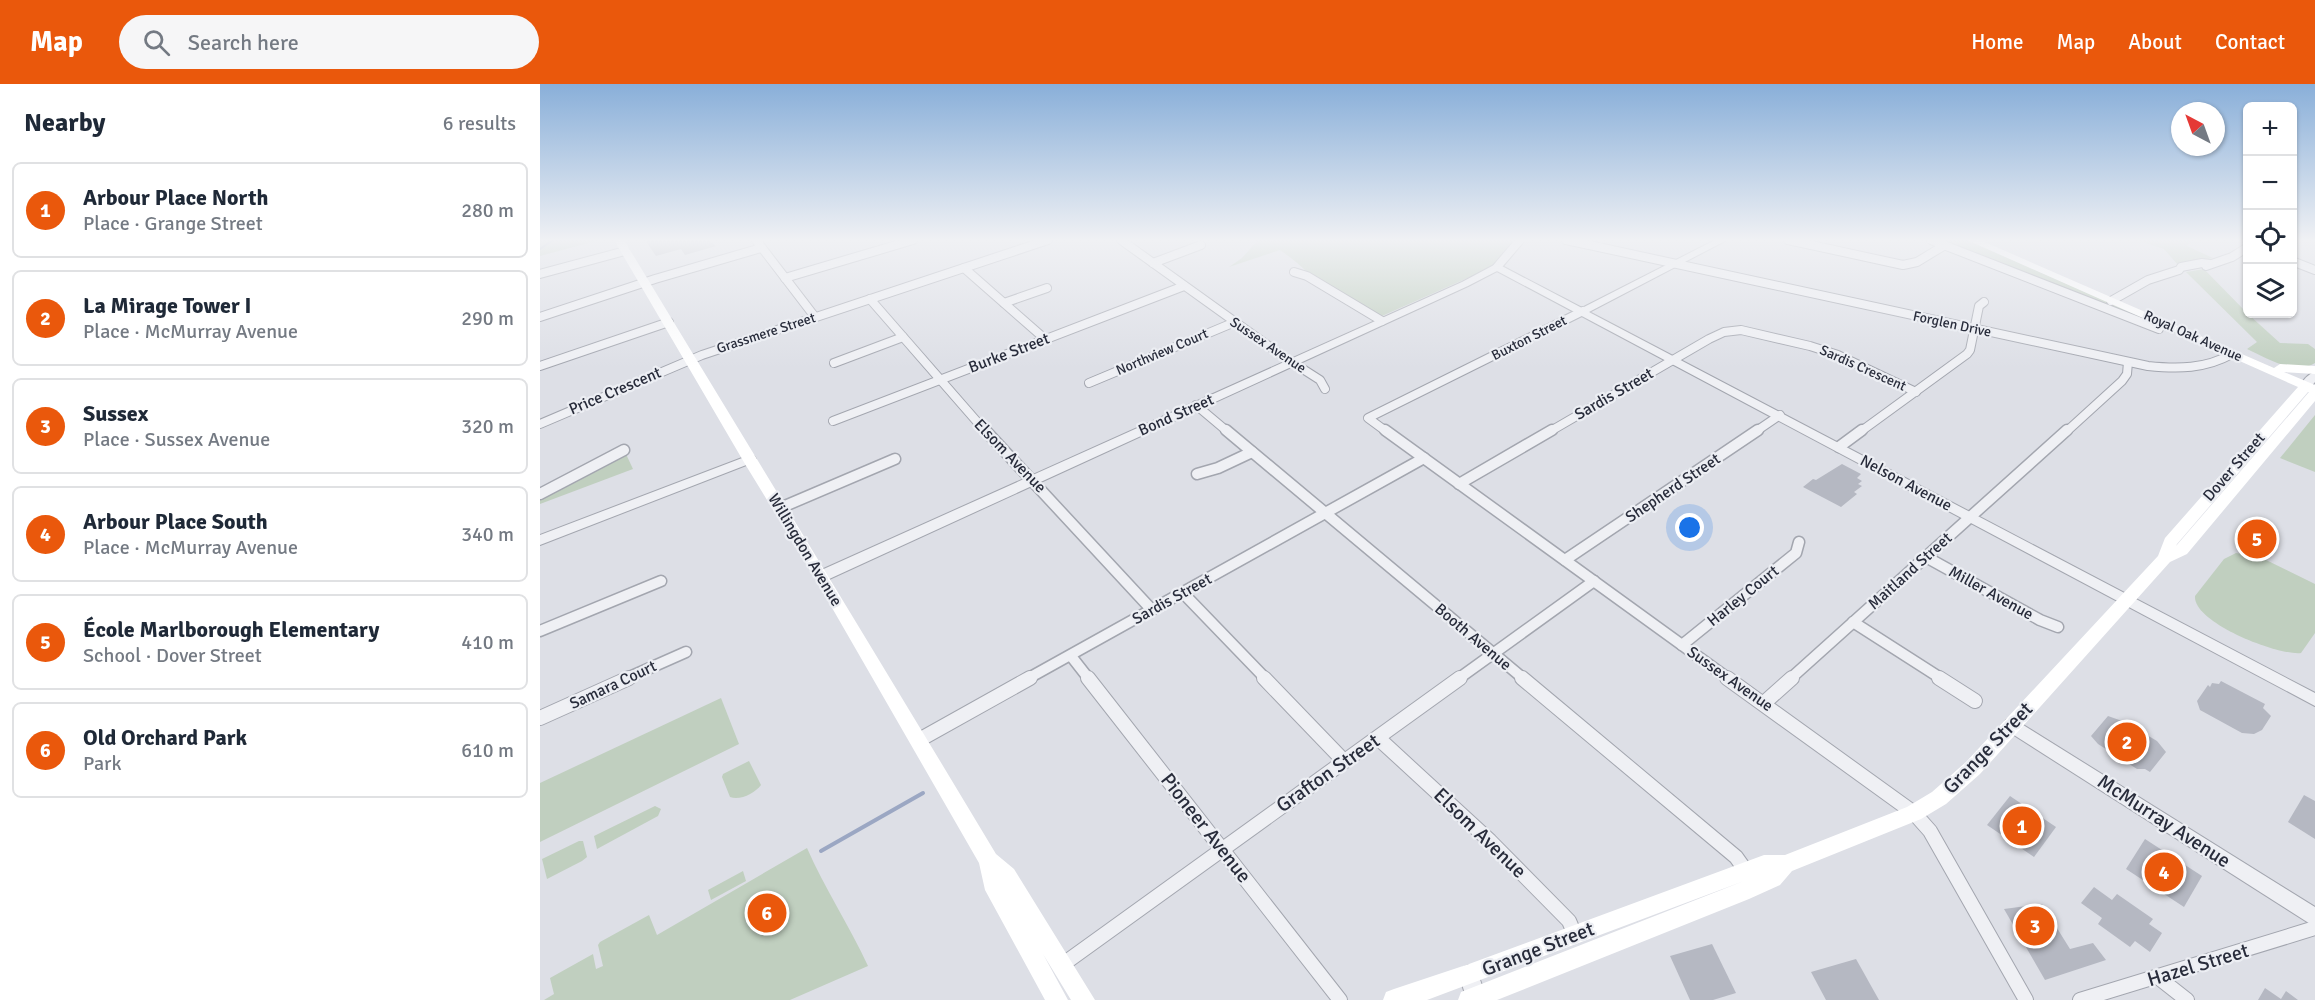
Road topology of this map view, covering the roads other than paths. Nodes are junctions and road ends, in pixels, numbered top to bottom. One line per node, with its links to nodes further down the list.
1 (649, 283): 15 (street)
2 (789, 283): 24 (street)
3 (919, 283): 18 (street, Grassmere Street)
4 (981, 283): 21 (street)
5 (1180, 283): 16 (street, Sussex Avenue)
6 (1318, 283): 25 (street)
7 (1463, 283): 25 (street, Bond Street)
8 (1528, 283): 22 (street, Nelson Avenue)
9 (1636, 283): 22 (street, Buxton Street)
10 (1766, 283): 28 (street, Forglen Drive)
11 (2041, 283): 29 (street, Royal Oak Avenue)
12 (2075, 283): 19 (main road, Royal Oak Avenue)
13 (2078, 283): 19 (main road, Royal Oak Avenue)
14 (2144, 283): 19 (street)
15 (645, 284): 23 (street); 26 (main road, Willingdon Avenue)
16 (1184, 286): 27 (street, Sussex Avenue); 31 (street, Burke Street)
17 (1047, 288): 21 (street)
18 (870, 299): 24 (street, Grassmere Street); 30 (street, Elsom Avenue)
19 (2114, 299): 32 (main road, Royal Oak Avenue); 40 (main road, Royal Oak Avenue)
20 (1984, 302): 28 (street)
21 (1004, 303): 31 (street)
22 (1583, 310): 33 (street, Nelson Avenue); 46 (street, Buxton Street)
23 (540, 317)
24 (815, 317): 34 (street, Grassmere Street)
25 (1382, 321): 35 (street, Bond Street)
26 (669, 322): 34 (main road, Willingdon Avenue); 38 (street)
27 (1234, 322): 35 (street, Sussex Avenue); 41 (street, Northview Court)
28 (1974, 328): 36 (street, Forglen Drive); 43 (street)
29 (2159, 329)
30 (903, 337): 37 (street); 39 (street, Elsom Avenue)
31 (1045, 339): 39 (street, Burke Street)
32 (2232, 354): 36 (street, Forglen Drive); 40 (main road, Royal Oak Avenue)
33 (1675, 359): 43 (street, Sardis Crescent); 45 (street, Nelson Avenue); 57 (street, Sardis Street)
34 (690, 360): 48 (street, Price Crescent); 53 (main road, Willingdon Avenue)
35 (1293, 362): 42 (street, Sussex Avenue); 44 (street, Bond Street)
36 (2128, 362): 61 (street, Maitland Street)
37 (834, 363)
38 (540, 366)
39 (941, 380): 47 (street, Burke Street); 56 (street, Elsom Avenue)
40 (2313, 382): 70 (main road, Dover Street)
41 (1089, 383)
42 (1324, 389)
43 (1916, 392): 49 (street)
44 (1196, 405): 51 (street, Booth Avenue); 56 (street, Bond Street)
45 (1780, 415): 49 (street, Nelson Avenue); 65 (street, Shepherd Street)
46 (1368, 418): 52 (street, Sussex Avenue)
47 (833, 421)
48 (540, 424)
49 (1839, 447): 61 (street, Nelson Avenue)
50 (624, 450): 58 (street)
51 (1252, 452): 55 (street); 60 (street, Booth Avenue)
52 (1424, 458): 57 (street, Sussex Avenue); 60 (street, Sardis Street)
53 (750, 459): 59 (main road, Willingdon Avenue); 62 (street)
54 (895, 459): 59 (street)
55 (1197, 474)
56 (1033, 480): 66 (street, Bond Street); 71 (street, Elsom Avenue)
57 (1460, 484): 65 (street, Sussex Avenue)
58 (540, 494)
59 (780, 508): 66 (main road, Willingdon Avenue)
60 (1325, 513): 69 (street, Sardis Street); 77 (street, Booth Avenue)
61 (1970, 517): 64 (street, Maitland Street); 70 (street, Nelson Avenue)
62 (540, 540)
63 (1799, 542): 75 (street, Harley Court)
64 (1926, 557): 72 (street, Maitland Street); 73 (street, Miller Avenue)
65 (1565, 560): 68 (street, Sussex Avenue)
66 (822, 576): 85 (main road, Willingdon Avenue)
67 (661, 581): 74 (street)
68 (1594, 581): 75 (street, Sussex Avenue); 77 (street, Grafton Street)
69 (1183, 593): 71 (street, Sardis Street); 86 (street)
70 (2126, 600): 79 (street, Nelson Avenue); 83 (main road, Grange Street)
71 (1152, 610): 78 (street, Sardis Street)
72 (1853, 622): 80 (street); 81 (street, Maitland Street)
73 (2058, 627)
74 (540, 631)
75 (1682, 645): 81 (street, Sussex Avenue)
76 (686, 652): 82 (street, Samara Court)
77 (1494, 654): 84 (street, Grafton Street); 91 (street, Booth Avenue)
78 (1071, 656): 85 (street, Sardis Street); 88 (street, Pioneer Avenue)
79 (2315, 700)
80 (1975, 701)
81 (1764, 703): 87 (street, Sussex Avenue)
82 (540, 718)
83 (2012, 724): 87 (main road, Grange Street); 92 (street, McMurray Avenue)
84 (1378, 738): 86 (street, Grafton Street); 94 (street, Elsom Avenue)
85 (919, 740): 89 (main road, Willingdon Avenue)
86 (1344, 761): 88 (street, Grafton Street)
87 (1914, 813): 90 (main road, Grange Street); 103 (street, Sussex Avenue)
88 (1223, 848): 95 (street, Grafton Street); 101 (street, Pioneer Avenue)
89 (989, 861): 95 (main road, Willingdon Avenue); 99 (main road, Willingdon Avenue)
90 (1785, 864): 91 (main road, Grange Street); 98 (main road, Grange Street)
91 (1746, 871): 94 (main road, Grange Street)
92 (2315, 918)
93 (2315, 928): 97 (street, Hazel Street)
94 (1575, 935): 96 (main road, Grange Street)
95 (1062, 965): 100 (main road, Willingdon Avenue)
96 (1469, 975): 98 (street); 102 (main road, Grange Street)
97 (2159, 978): 104 (street, Hazel Street); 105 (street)
98 (1474, 999)
99 (1057, 1000)
100 (1084, 1000)
101 (1340, 1000)
102 (1394, 1000)
103 (2026, 1000)
104 (2080, 1000)
105 (2187, 1000)

